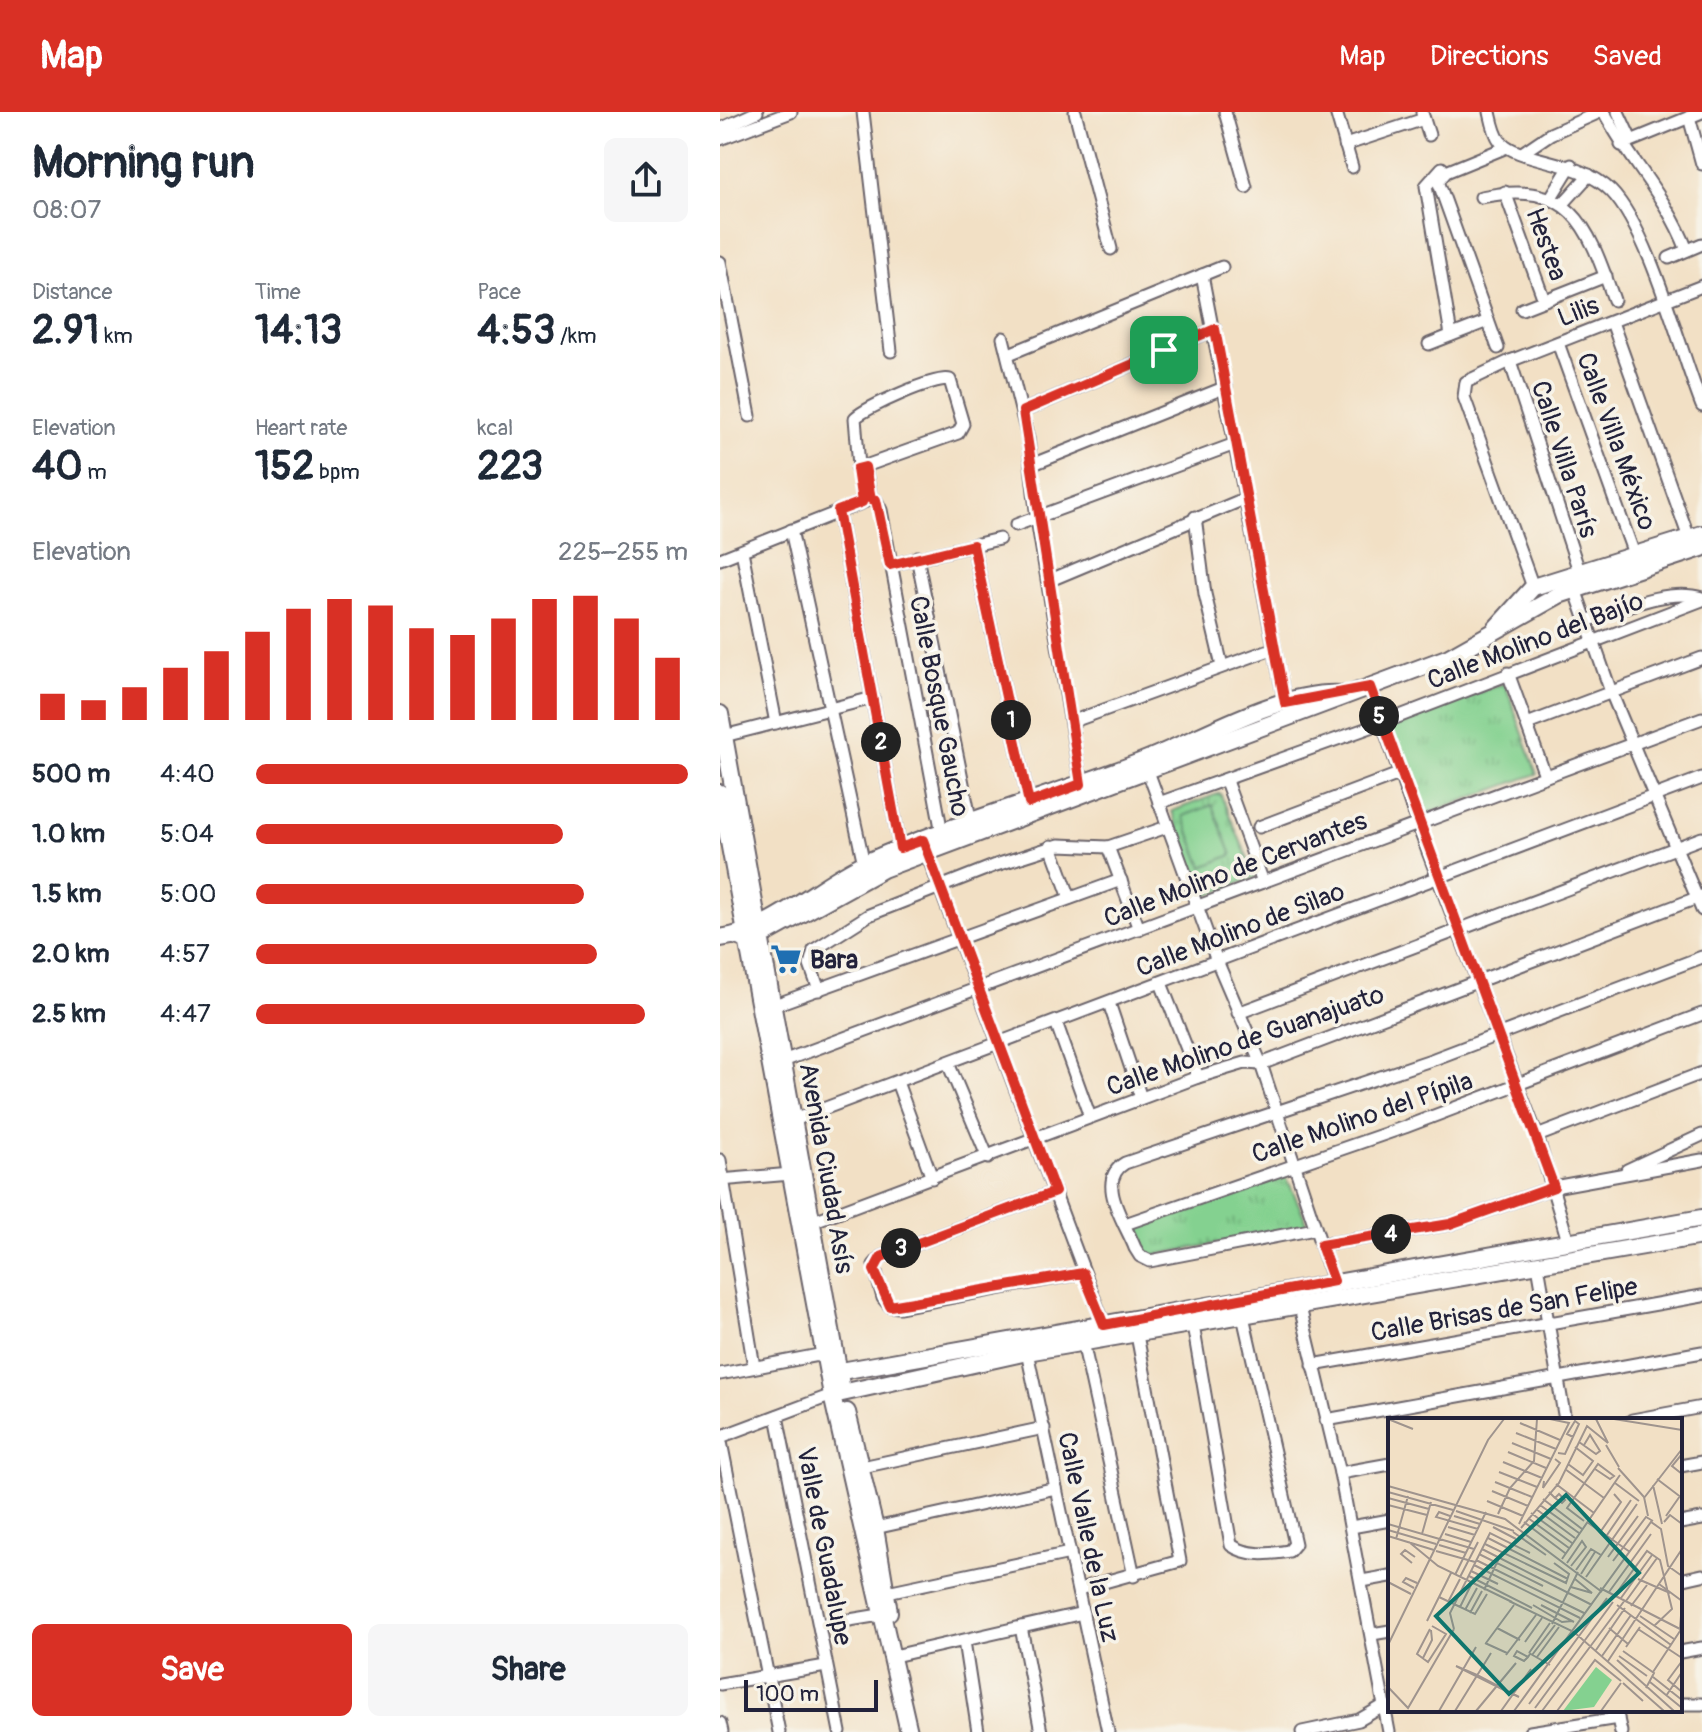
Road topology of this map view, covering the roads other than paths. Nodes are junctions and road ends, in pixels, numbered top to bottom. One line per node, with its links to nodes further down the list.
1 (757, 112): 13 (street)
2 (791, 112): 16 (street)
3 (863, 112): 55 (street)
4 (1075, 112): 35 (street)
5 (1225, 112): 27 (street)
6 (1336, 112): 18 (street)
7 (1490, 112): 19 (street)
8 (1602, 112): 14 (street); 17 (street)
9 (1618, 112): 17 (street)
10 (1702, 112): 12 (street)
11 (1422, 115): 15 (street); 18 (street)
12 (1689, 117): 17 (street); 22 (street)
13 (720, 129)
14 (1550, 134): 20 (street); 21 (street)
15 (1429, 135)
16 (720, 139)
17 (1626, 143): 36 (street)
18 (1345, 145): 24 (street)
19 (1505, 145): 20 (street); 25 (street)
20 (1522, 153): 21 (street)
21 (1542, 158): 23 (street)
22 (1702, 164)
23 (1571, 165): 26 (street); 30 (street, Hestea)
24 (1352, 167)
25 (1445, 170): 32 (street); 33 (street)
26 (1589, 175): 31 (street, Hestea); 45 (street)
27 (1246, 187)
28 (1505, 192): 29 (street); 30 (street, Hestea); 43 (street, Hestea)
29 (1481, 197)
30 (1550, 199): 31 (street, Hestea)
31 (1562, 205): 41 (street, Hestea)
32 (1446, 210): 33 (street); 47 (street)
33 (1430, 213): 50 (street)
34 (1702, 244): 36 (street)
35 (1111, 249)
36 (1687, 250): 37 (street)
37 (1669, 258)
38 (720, 262): 61 (street)
39 (1222, 267): 40 (street)
40 (1202, 275): 49 (street); 56 (street)
41 (1606, 276): 43 (street, Hestea); 44 (street)
42 (1702, 286): 45 (street, Lilis)
43 (1544, 300): 46 (street)
44 (1614, 300)
45 (1664, 301): 48 (street, Lilis); 59 (street)
46 (1522, 309)
47 (1488, 321): 50 (street); 54 (street)
48 (1612, 322): 52 (street, Lilis); 73 (street)
49 (1215, 329): 58 (street); 60 (street)
50 (1451, 335): 53 (street)
51 (1003, 338): 56 (street)
52 (1558, 343): 57 (street, Lilis); 76 (street, Calle Villa México)
53 (1429, 344)
54 (1498, 348)
55 (891, 351)
56 (1009, 354): 60 (street)
57 (1510, 361): 80 (street, Calle Villa París); 82 (street, Lilis)
58 (1226, 387): 62 (street); 63 (street)
59 (1702, 406)
60 (1023, 411): 63 (street)
61 (750, 416)
62 (1235, 444): 65 (street); 69 (street)
63 (1031, 465): 69 (street)
64 (861, 468): 64 (street, Calle Bosque Gaucho); 66 (street, Calle Bosque Gaucho)
65 (1244, 499): 68 (street); 88 (street)
66 (866, 501): 67 (street); 79 (street, Calle Bosque Gaucho)
67 (838, 511): 71 (street); 95 (street)
68 (1195, 517): 81 (street); 90 (street)
69 (1037, 519): 70 (street); 81 (street)
70 (1016, 525)
71 (791, 530): 75 (street); 97 (street)
72 (999, 539): 74 (street)
73 (1698, 540): 76 (street); 83 (street)
74 (973, 545): 77 (street); 114 (street)
75 (742, 551): 78 (street); 101 (street)
76 (1634, 554): 80 (street)
77 (917, 557): 79 (street); 116 (street)
78 (720, 559)
79 (890, 565): 120 (street, Calle Bosque Gaucho)
80 (1579, 571): 82 (street)
81 (1048, 581): 100 (street)
82 (1533, 587): 86 (street)
83 (1575, 589): 85 (street); 86 (street)
84 (1702, 599): 85 (street); 87 (street, Calle Molino del Bajío)
85 (1586, 621): 87 (street)
86 (1490, 635): 92 (street)
87 (1594, 640): 91 (street, Calle Molino del Bajío); 93 (street)
88 (1272, 649): 90 (street); 96 (street)
89 (1702, 658): 93 (street)
90 (1222, 666): 100 (street)
91 (1508, 673): 102 (street, Calle Molino del Bajío); 103 (street)
92 (1370, 687): 94 (street); 102 (street)
93 (1611, 692): 103 (street); 105 (street)
94 (1345, 694): 96 (street); 106 (street)
95 (873, 698): 97 (street); 125 (street)
96 (1285, 703): 106 (street)
97 (831, 708): 101 (street); 127 (street)
98 (720, 714): 104 (street, Avenida Ciudad Asís)
99 (1702, 718): 105 (street, Calle Molino de Cervantes)
100 (1071, 722): 111 (street)
101 (776, 723): 104 (street)
102 (1382, 723): 107 (street); 110 (street, Calle Molino del Bajío)
103 (1527, 724): 108 (street)
104 (724, 736): 137 (street, Avenida Ciudad Asís)
105 (1632, 744): 108 (street, Calle Molino de Cervantes); 113 (street)
106 (1146, 767): 111 (street); 115 (street); 123 (street)
107 (1399, 774): 117 (street); 119 (street)
108 (1545, 775): 117 (street, Calle Molino de Cervantes)
109 (1702, 778): 113 (street, Calle Molino de Silao)
110 (1226, 781): 115 (street, Calle Molino del Bajío); 130 (street)
111 (1081, 784): 114 (street)
112 (720, 793): 137 (street)
113 (1653, 796): 126 (street); 128 (street, Calle Molino de Silao)
114 (1029, 803): 116 (street)
115 (1159, 803): 118 (street)
116 (971, 823): 120 (street)
117 (1417, 823): 128 (street); 130 (street, Calle Molino de Cervantes)
118 (1167, 827): 124 (street); 134 (street)
119 (1259, 827)
120 (942, 833): 123 (street)
121 (1702, 838): 126 (street)
122 (1051, 846): 124 (street); 131 (street); 132 (street)
123 (925, 847): 125 (street); 131 (street); 137 (street)
124 (1108, 847): 129 (street)
125 (900, 848): 127 (street)
126 (1675, 848): 133 (street); 136 (street)
127 (864, 864): 137 (street)
128 (1440, 877): 136 (street); 140 (street, Calle Molino de Silao)
129 (1121, 880): 132 (street); 135 (street)
130 (1263, 882): 134 (street, Calle Molino de Cervantes)
131 (938, 886): 138 (street); 143 (street)
132 (1070, 898): 138 (street)
133 (1700, 901): 141 (street, Calle Molino de Guanajuato)
134 (1197, 908): 135 (street, Calle Molino de Cervantes); 140 (street)
135 (1139, 929): 144 (street, Calle Molino de Cervantes)
136 (1460, 929): 141 (street); 147 (street)
137 (744, 934): 146 (street, Avenida Ciudad Asís); 170 (street, Avenida Ciudad Asís)
138 (959, 939): 143 (street); 144 (street)
139 (1702, 957): 150 (street)
140 (1217, 961): 142 (street, Calle Molino de Silao); 147 (street)
141 (1478, 981): 150 (street); 154 (street, Calle Molino de Guanajuato)
142 (1161, 983): 145 (street, Calle Molino de Silao); 156 (street)
143 (819, 990): 146 (street)
144 (979, 990): 151 (street); 152 (street, Calle Molino de Cervantes)
145 (1109, 1003): 149 (street, Calle Molino de Silao); 159 (street)
146 (772, 1006): 152 (street, Avenida Ciudad Asís)
147 (1238, 1013): 154 (street)
148 (1702, 1014): 158 (street, Calle Molino del Pípila)
149 (1056, 1022): 151 (street, Calle Molino de Silao); 161 (street)
150 (1499, 1033): 158 (street); 160 (street)
151 (1000, 1043): 153 (street, Calle Molino de Silao); 165 (street)
152 (783, 1061): 162 (street, Avenida Ciudad Asís)
153 (948, 1063): 157 (street, Calle Molino de Silao); 166 (street)
154 (1261, 1064): 156 (street, Calle Molino de Guanajuato); 160 (street)
155 (1702, 1073): 164 (street)
156 (1198, 1077): 159 (street, Calle Molino de Guanajuato)
157 (897, 1082): 162 (street, Calle Molino de Silao); 172 (street)
158 (1519, 1084): 164 (street); 169 (street, Calle Molino del Pípila)
159 (1141, 1098): 161 (street, Calle Molino de Guanajuato)
160 (1279, 1114): 169 (street); 178 (street)
161 (1090, 1117): 165 (street, Calle Molino de Guanajuato)
162 (794, 1120): 177 (street, Avenida Ciudad Asís)
163 (1702, 1135): 171 (street)
164 (1537, 1136): 174 (street)
165 (1036, 1138): 166 (street, Calle Molino de Guanajuato); 175 (street)
166 (988, 1158): 172 (street, Calle Molino de Guanajuato)
167 (720, 1160): 173 (street)
168 (1702, 1160): 171 (street)
169 (1295, 1166): 178 (street, Calle Molino del Pípila); 179 (street)
170 (791, 1174): 173 (street); 177 (street, Avenida Ciudad Asís)
171 (1620, 1174): 174 (street)
172 (932, 1178): 177 (street, Calle Molino de Guanajuato)
173 (722, 1180): 199 (street)
174 (1554, 1187): 181 (street); 182 (street)
175 (1055, 1192): 184 (street); 184 (street)
176 (1702, 1218): 181 (street)
177 (807, 1223): 197 (street, Avenida Ciudad Asís); 200 (street, Avenida Ciudad Asís)
178 (1125, 1224): 179 (street)
179 (1315, 1229): 182 (street)
180 (1702, 1236): 183 (street)
181 (1568, 1241): 185 (street)
182 (1321, 1245): 185 (street)
183 (1538, 1265): 187 (street); 190 (street)
184 (1083, 1273): 192 (street)
185 (1334, 1281): 187 (street); 192 (street)
186 (1702, 1296): 190 (street, Calle Brisas de San Felipe)
187 (1338, 1299): 188 (street)
188 (1300, 1307): 189 (street); 198 (street)
189 (1243, 1316): 191 (street); 191 (street)
190 (1548, 1322): 198 (street, Calle Brisas de San Felipe); 202 (street)
191 (1193, 1325): 193 (street)
192 (1106, 1331): 193 (street); 194 (street); 200 (street)
193 (1137, 1335): 224 (street)
194 (1083, 1342): 195 (street); 224 (street)
195 (1027, 1352): 203 (street); 209 (street, Calle Valle de la Luz)
196 (1702, 1352): 202 (street)
197 (824, 1354): 199 (street); 200 (street, Avenida Ciudad Asís)
198 (1313, 1365): 208 (street)
199 (754, 1367): 201 (street)
200 (833, 1373): 203 (street, Avenida Ciudad Asís)
201 (720, 1374)
202 (1558, 1377): 206 (street); 208 (street)
203 (837, 1393): 205 (street); 214 (street, Avenida Ciudad Asís); 231 (street, Avenida Ciudad Asís)
204 (1702, 1407): 207 (street)
205 (777, 1416): 210 (street); 232 (street, Valle de Guadalupe)
206 (1565, 1418)
207 (1643, 1418)
208 (1326, 1420): 215 (street)
209 (1044, 1428): 214 (street); 216 (street, Calle Valle de la Luz)
210 (720, 1437): 241 (street)
211 (1702, 1462): 213 (street)
212 (1388, 1464): 215 (street)
213 (1682, 1466)
214 (862, 1467): 221 (street, Avenida Ciudad Asís)
215 (1340, 1473): 220 (street)
216 (1056, 1488): 221 (street); 222 (street, Calle Valle de la Luz)
217 (1702, 1519): 219 (street)
218 (1388, 1520): 220 (street)
219 (1682, 1523)
220 (1351, 1527): 227 (street)
221 (875, 1528): 229 (street, Avenida Ciudad Asís)
222 (1070, 1553): 228 (street, Calle Valle de la Luz); 229 (street)
223 (1702, 1575): 226 (street)
224 (1134, 1576): 228 (street)
225 (1388, 1576): 227 (street)
226 (1682, 1580)
227 (1362, 1581): 235 (street)
228 (1079, 1589): 230 (street, Calle Valle de la Luz)
229 (887, 1592): 231 (street, Avenida Ciudad Asís)
230 (1083, 1613): 233 (street); 252 (street, Calle Valle de la Luz)
231 (886, 1619): 232 (street); 239 (street, Avenida Ciudad Asís)
232 (819, 1625): 240 (street, Valle de Guadalupe)
233 (1021, 1627): 236 (street); 251 (street)
234 (1388, 1631): 235 (street)
235 (1372, 1634): 243 (street)
236 (964, 1641): 239 (street); 250 (street)
237 (1702, 1648): 238 (street)
238 (1682, 1652)
239 (894, 1656): 249 (street, Avenida Ciudad Asís)
240 (826, 1666): 241 (street); 248 (street, Valle de Guadalupe)
241 (768, 1675): 242 (street); 247 (street)
242 (720, 1684)
243 (1385, 1705): 253 (street); 254 (street)
244 (1617, 1714): 255 (street); 256 (street)
245 (720, 1723): 246 (street)
246 (722, 1732)
247 (779, 1732)
248 (840, 1732)
249 (909, 1732)
250 (978, 1732)
251 (1041, 1732)
252 (1108, 1732)
253 (1302, 1732)
254 (1389, 1732)
255 (1530, 1732)
256 (1621, 1732)

